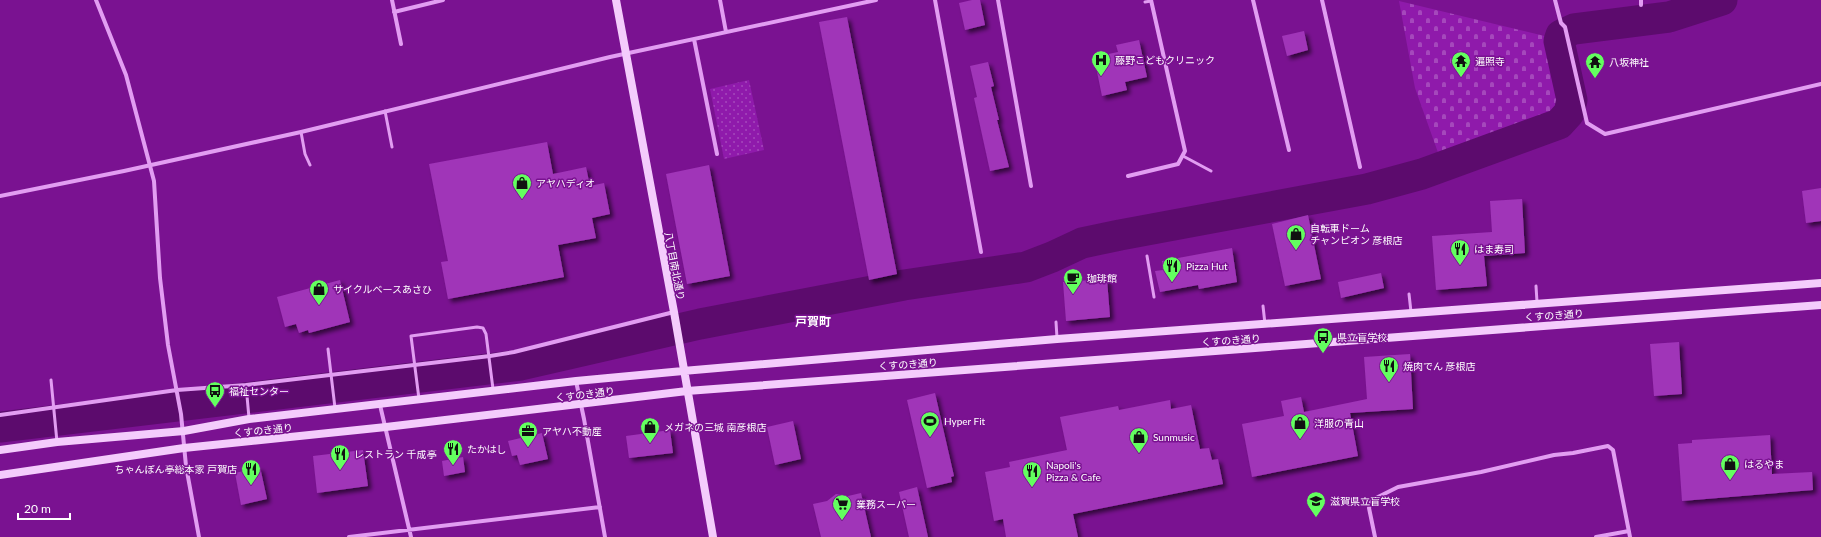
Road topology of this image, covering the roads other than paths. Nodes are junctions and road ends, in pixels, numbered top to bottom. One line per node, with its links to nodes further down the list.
1 (96, 0): 26 (street)
2 (392, 0): 14 (street)
3 (443, 0): 14 (street)
4 (616, 0): 18 (main road, 八丁目南北通り)
5 (720, 0): 15 (street)
6 (876, 0): 15 (street)
7 (935, 0): 33 (street)
8 (998, 0): 31 (street)
9 (1151, 0): 13 (lane); 25 (street)
10 (1254, 0): 23 (street)
11 (1322, 0): 28 (street)
12 (1555, 0): 19 (street)
13 (1145, 2)
14 (394, 12): 17 (street)
15 (726, 32): 16 (street)
16 (694, 39): 18 (street); 24 (street)
17 (401, 44)
18 (626, 54): 20 (street); 42 (main road, 八丁目南北通り)
19 (1821, 84)
20 (385, 111): 21 (street); 22 (lane)
21 (301, 132): 26 (street); 27 (lane)
22 (392, 147)
23 (1289, 150)
24 (717, 154)
25 (1183, 156): 29 (lane); 30 (street)
26 (150, 165): 32 (street); 55 (street)
27 (310, 165)
28 (1360, 167)
29 (1211, 171)
30 (1128, 176)
31 (1031, 186)
32 (0, 196)
33 (981, 252)
34 (1148, 256): 38 (lane)
35 (1821, 284): 39 (main road, くすのき通り)
36 (1536, 286): 39 (lane)
37 (1409, 294): 43 (lane)
38 (1154, 297)
39 (1537, 305): 43 (main road, くすのき通り)
40 (1821, 305): 57 (main road, くすのき通り)
41 (1263, 306): 45 (lane)
42 (674, 312): 48 (street); 50 (main road, 八丁目南北通り)
43 (1411, 313): 45 (main road, くすのき通り)
44 (1056, 322): 46 (lane)
45 (1265, 324): 46 (main road, くすのき通り)
46 (1057, 339): 50 (main road, くすのき通り)
47 (328, 349): 51 (lane)
48 (490, 356): 49 (street); 49 (lane); 56 (lane)
49 (415, 364): 51 (street); 58 (lane)
50 (683, 370): 53 (main road, くすのき通り); 57 (main road, 八丁目南北通り)
51 (331, 378): 54 (street); 61 (lane)
52 (51, 380): 62 (lane)
53 (576, 381): 56 (main road, くすのき通り); 60 (street)
54 (246, 385): 55 (street); 64 (lane)
55 (177, 390): 62 (street); 66 (street)
56 (493, 391): 58 (main road, くすのき通り)
57 (687, 391): 60 (main road, くすのき通り); 78 (main road, 八丁目南北通り)
58 (419, 400): 59 (main road, くすのき通り)
59 (380, 404): 61 (main road, くすのき通り); 65 (street)
60 (580, 404): 65 (main road, くすのき通り); 71 (street)
61 (335, 409): 64 (main road, くすのき通り)
62 (54, 411): 63 (street); 67 (lane)
63 (0, 415)
64 (249, 419): 66 (main road, くすのき通り)
65 (386, 427): 68 (main road, くすのき通り); 72 (street)
66 (184, 431): 67 (main road, くすのき通り); 68 (street)
67 (57, 442): 69 (main road, くすのき通り)
68 (184, 448): 70 (main road, くすのき通り); 74 (street)
69 (0, 450)
70 (0, 475)
71 (600, 507): 72 (street); 77 (street)
72 (410, 530): 75 (street); 76 (street)
73 (1628, 531): 79 (street); 80 (street); 81 (street)
74 (199, 537)
75 (349, 537)
76 (411, 537)
77 (605, 537)
78 (713, 537)
79 (1374, 537)
80 (1596, 537)
81 (1630, 537)

